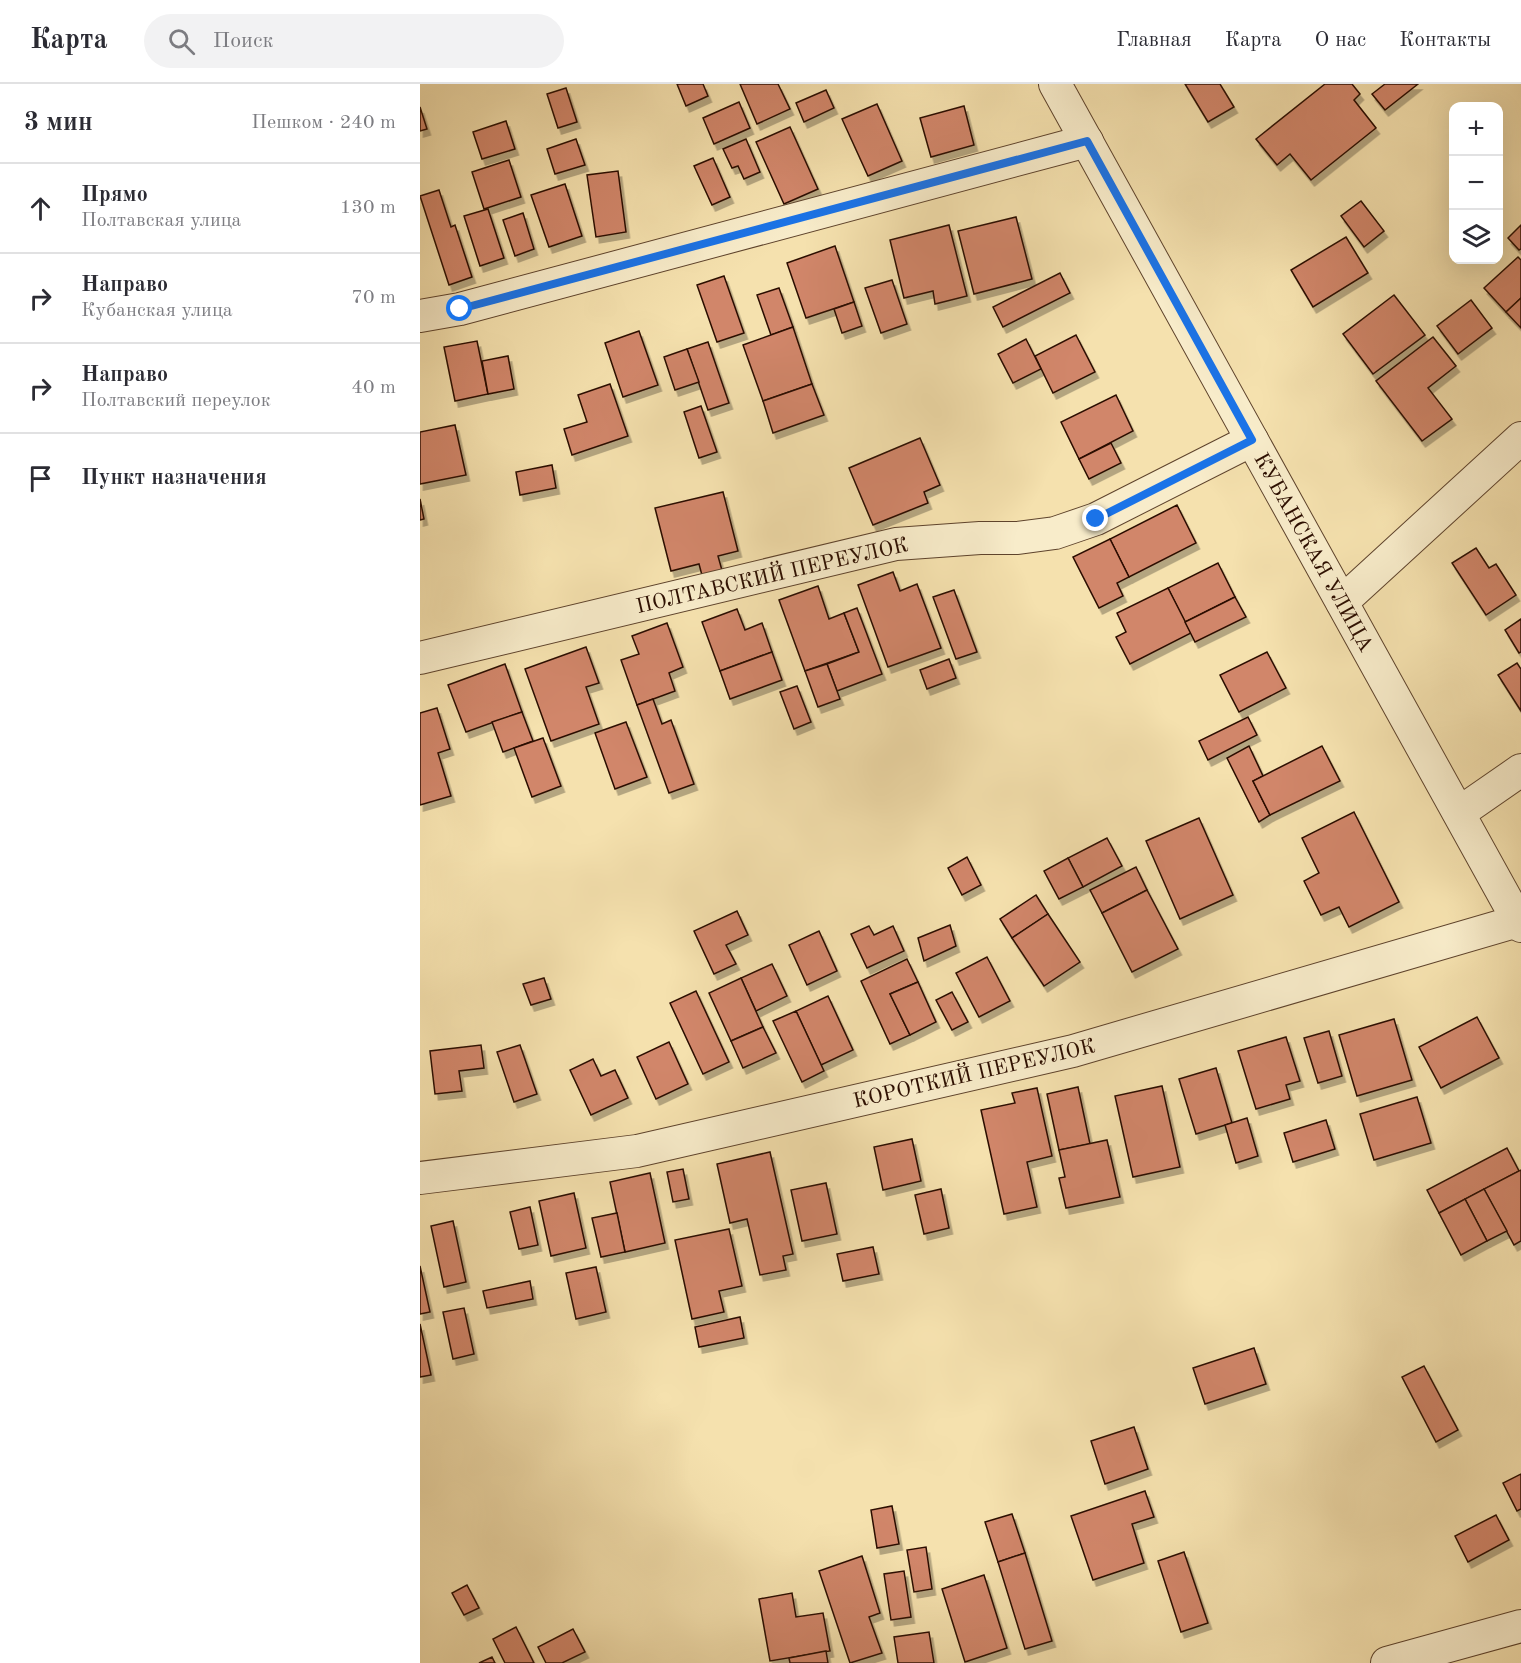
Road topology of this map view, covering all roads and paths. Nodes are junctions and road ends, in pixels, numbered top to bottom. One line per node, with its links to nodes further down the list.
1 (1055, 84): 2 (street, КУБАНСКАЯ УЛИЦА)
2 (1087, 141): 3 (street); 5 (street, КУБАНСКАЯ УЛИЦА)
3 (420, 316)
4 (1521, 438): 6 (street)
5 (1252, 440): 6 (street, КУБАНСКАЯ УЛИЦА); 7 (street, ПОЛТАВСКИЙ ПЕРЕУЛОК)
6 (1342, 602): 9 (street, КУБАНСКАЯ УЛИЦА)
7 (420, 658)
8 (1521, 770): 9 (street)
9 (1458, 813): 10 (street, КУБАНСКАЯ УЛИЦА)
10 (1520, 924): 11 (street, КОРОТКИЙ ПЕРЕУЛОК)
11 (420, 1178)
12 (1521, 1626): 13 (street)
13 (1387, 1663)

